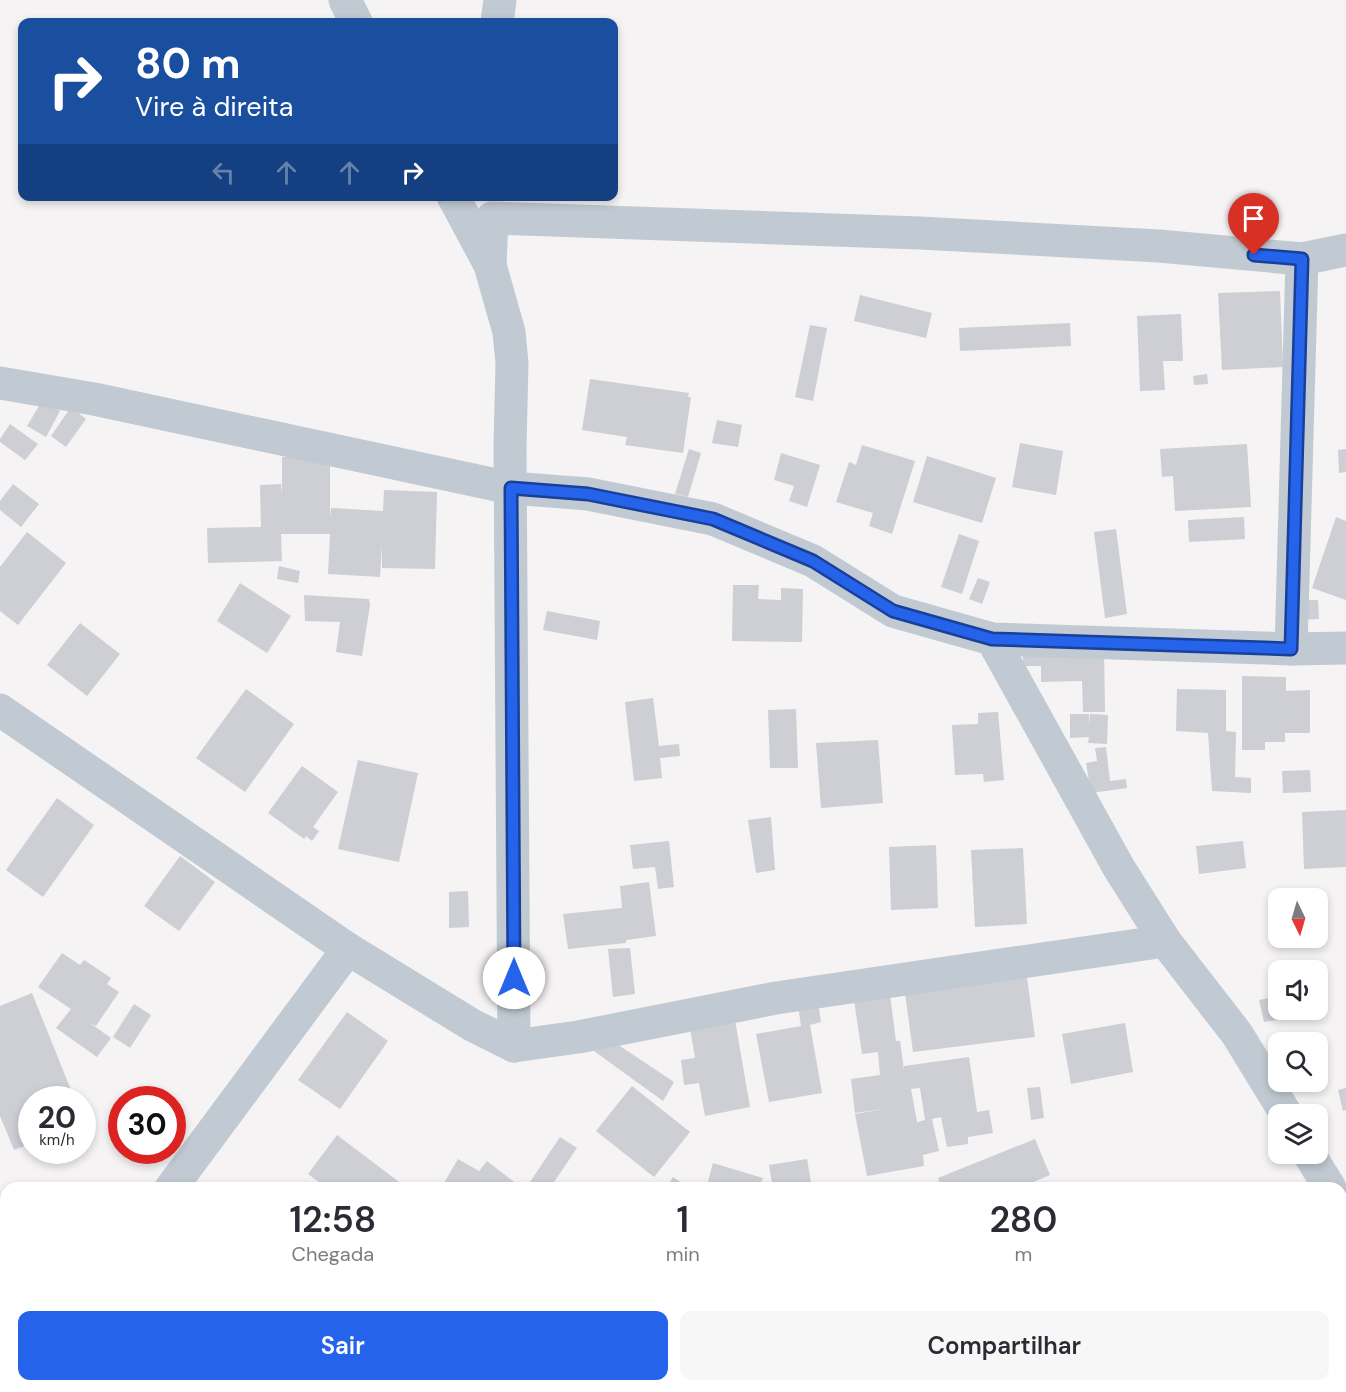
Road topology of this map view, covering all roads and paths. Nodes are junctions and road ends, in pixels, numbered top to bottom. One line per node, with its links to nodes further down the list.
1 (345, 0): 3 (street)
2 (500, 0): 4 (street)
3 (354, 18)
4 (498, 18)
5 (456, 201): 9 (street)
6 (491, 207): 8 (street); 9 (street)
7 (1346, 250): 8 (street)
8 (1302, 259): 14 (street)
9 (490, 265): 11 (street)
10 (0, 382): 11 (street)
11 (511, 488): 12 (street); 18 (street)
12 (992, 639): 14 (street); 16 (street)
13 (1346, 648): 14 (street)
14 (1291, 649)
15 (0, 710): 17 (street)
16 (1165, 941): 18 (street); 19 (street)
17 (348, 949): 18 (street); 21 (street)
18 (514, 1046)
19 (1280, 1104)
20 (1315, 1164): 22 (street)
21 (175, 1182)
22 (1326, 1182)

